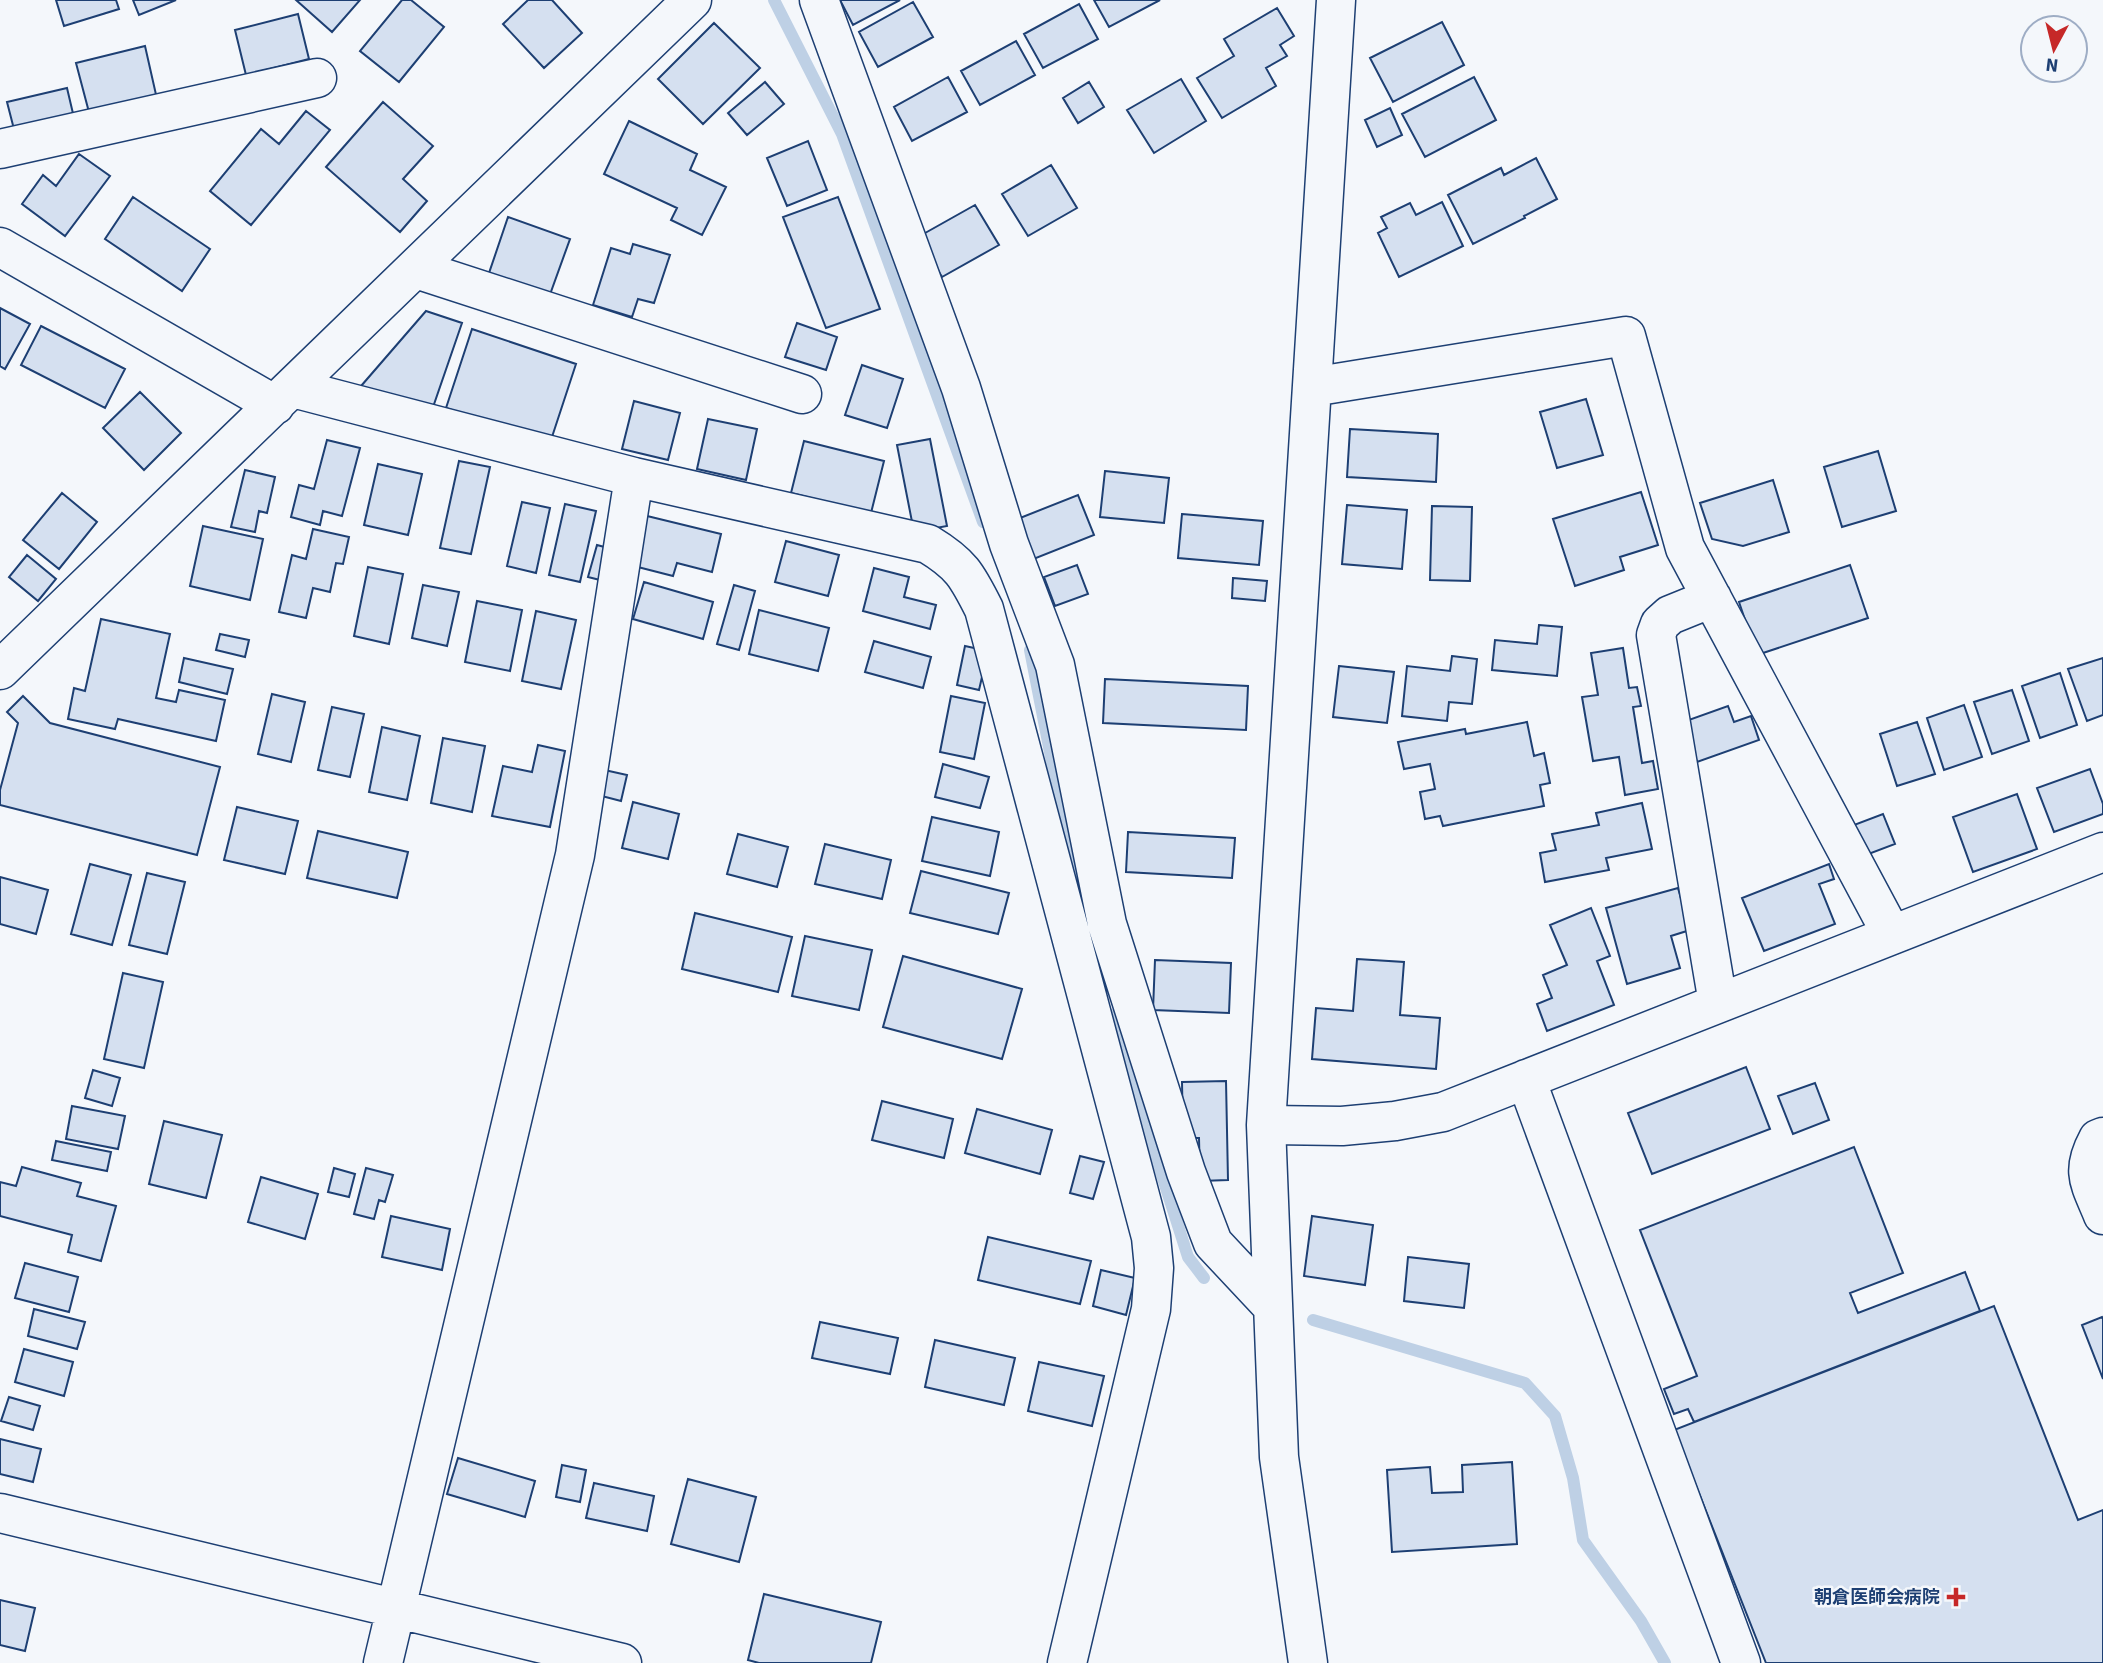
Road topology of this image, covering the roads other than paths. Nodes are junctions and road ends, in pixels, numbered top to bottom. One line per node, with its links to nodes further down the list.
1 (692, 0): 7 (street)
2 (819, 0): 21 (street)
3 (1336, 0): 8 (street)
4 (317, 78): 5 (street)
5 (0, 149)
6 (0, 247): 10 (street)
7 (416, 269): 9 (street); 10 (street)
8 (1312, 387): 12 (street); 18 (street)
9 (802, 394)
10 (284, 396): 11 (street); 13 (street)
11 (634, 477): 23 (street); 26 (street)
12 (1712, 598): 15 (street); 16 (street)
13 (0, 670)
14 (2103, 852): 15 (street)
15 (1892, 935): 16 (street)
16 (1718, 1003): 17 (street)
17 (1525, 1079): 18 (street); 28 (street)
18 (1266, 1125): 21 (street)
19 (2103, 1137): 20 (street)
20 (2103, 1215)
21 (1272, 1306): 27 (street)
22 (0, 1513): 23 (street)
23 (395, 1607): 24 (street); 25 (street)
24 (383, 1663)
25 (622, 1663)
26 (1067, 1663)
27 (1308, 1663)
28 (1741, 1663)

